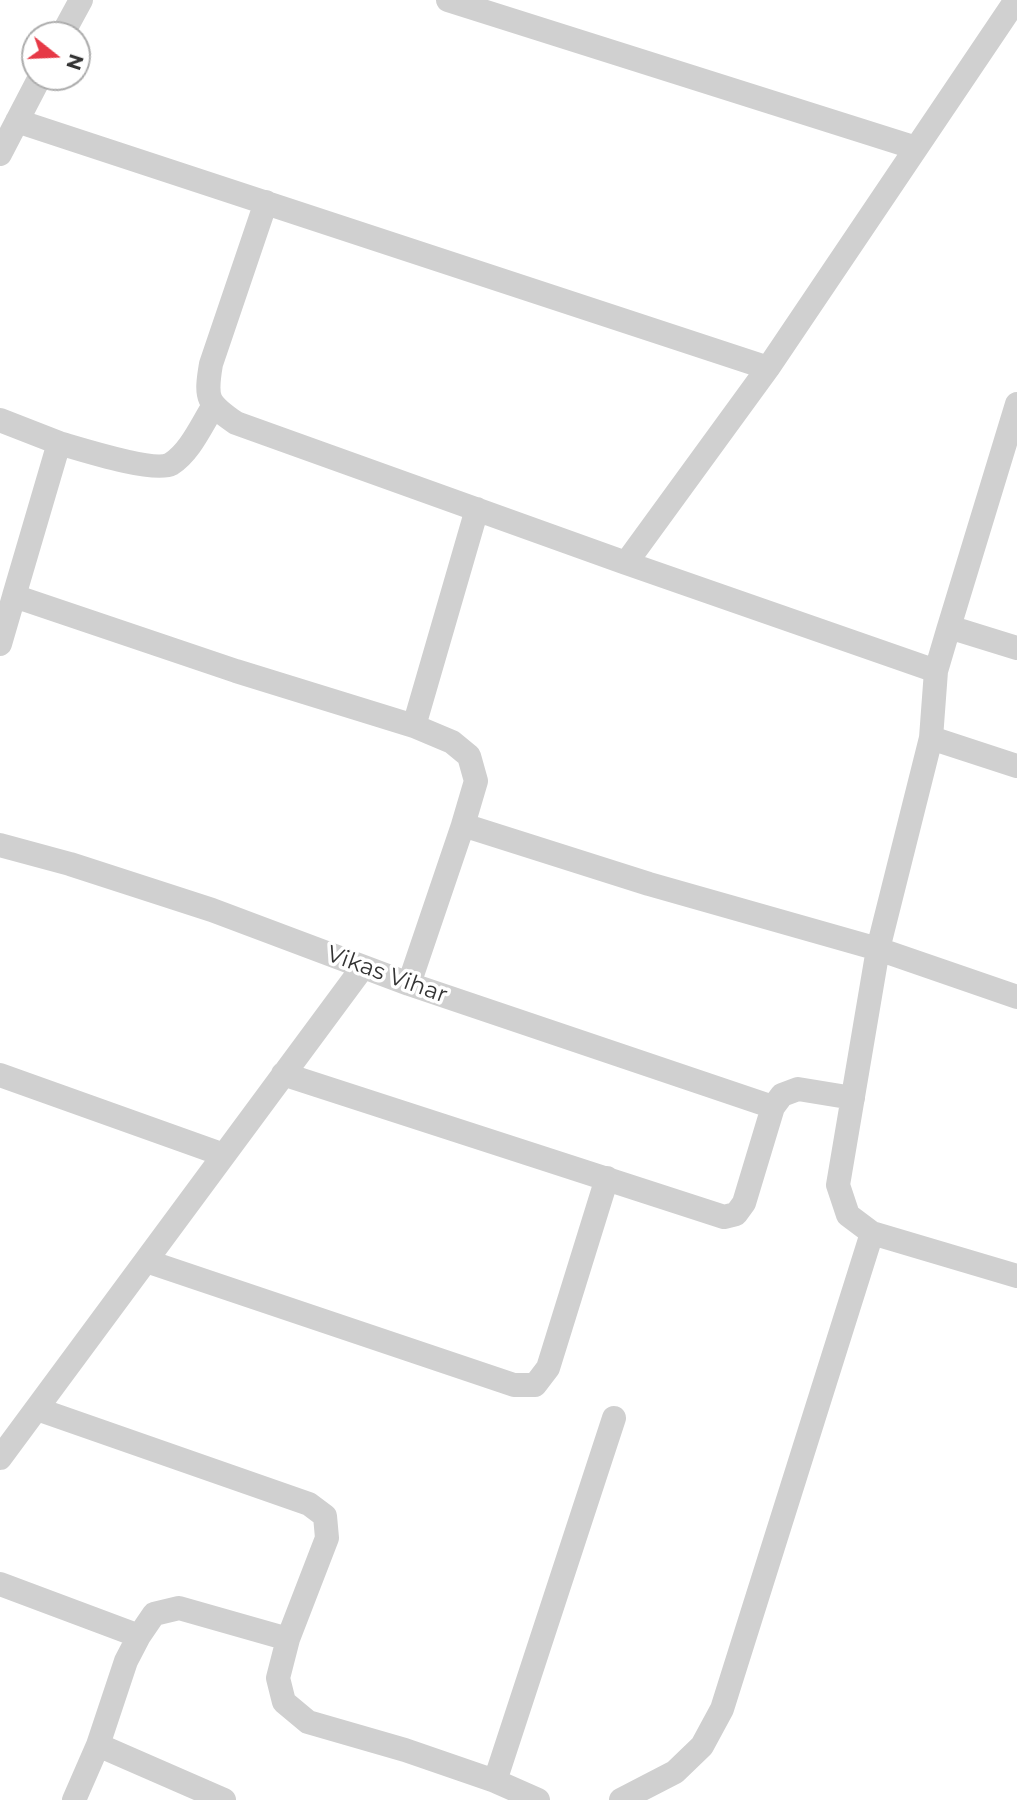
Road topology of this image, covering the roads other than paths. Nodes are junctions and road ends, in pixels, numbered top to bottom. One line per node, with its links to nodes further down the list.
1 (81, 0): 4 (street)
2 (448, 0): 7 (street)
3 (1017, 0): 7 (street)
4 (70, 21)
5 (33, 91): 6 (street)
6 (17, 121): 8 (street); 9 (street)
7 (916, 148): 10 (street)
8 (0, 154)
9 (266, 202): 10 (street); 12 (street)
10 (768, 368): 16 (street)
11 (1017, 404): 18 (street)
12 (213, 407): 14 (street); 15 (street)
13 (0, 420): 14 (street)
14 (59, 443): 17 (street)
15 (477, 509): 16 (street); 22 (street)
16 (626, 563): 21 (street)
17 (14, 596): 19 (street); 22 (street)
18 (949, 627): 20 (street); 21 (street)
19 (0, 644)
20 (1017, 648)
21 (936, 671): 23 (street)
22 (414, 726): 25 (street)
23 (931, 738): 24 (street); 27 (street)
24 (1017, 766)
25 (463, 825): 27 (street); 29 (street)
26 (0, 845): 28 (street, Vikas Vihar)
27 (878, 949): 30 (street); 33 (street)
28 (363, 967): 29 (street, Vikas Vihar); 31 (street)
29 (410, 984): 34 (street, Vikas Vihar)
30 (1017, 997)
31 (283, 1074): 35 (street); 36 (street)
32 (0, 1075): 35 (street)
33 (853, 1098): 34 (street); 37 (street)
34 (773, 1107): 36 (street)
35 (224, 1155): 38 (street)
36 (607, 1178): 38 (street)
37 (872, 1233): 39 (street); 51 (street)
38 (146, 1261): 40 (street)
39 (1017, 1276)
40 (37, 1409): 42 (street); 45 (street)
41 (614, 1418): 47 (street)
42 (0, 1458)
43 (0, 1584): 44 (street)
44 (139, 1636): 45 (street); 46 (street)
45 (288, 1639): 47 (street)
46 (98, 1745): 48 (street); 49 (street)
47 (495, 1781): 50 (street)
48 (74, 1800)
49 (224, 1800)
50 (538, 1800)
51 (621, 1800)

